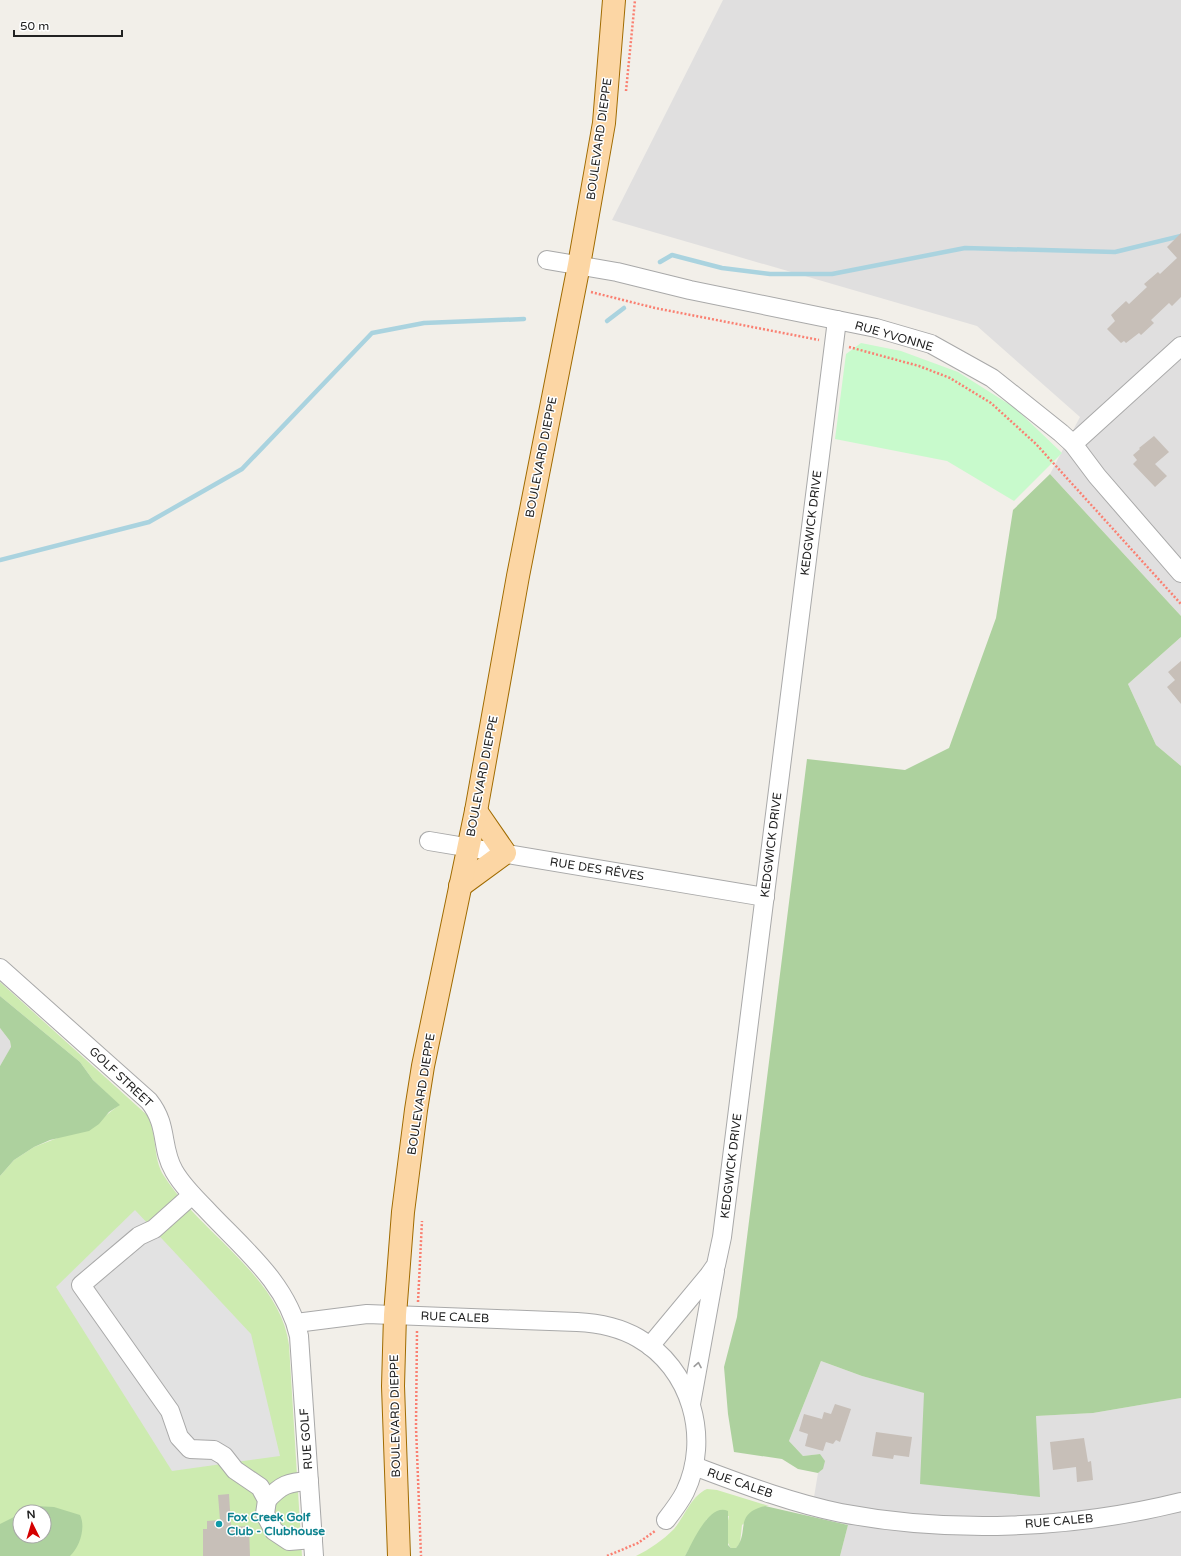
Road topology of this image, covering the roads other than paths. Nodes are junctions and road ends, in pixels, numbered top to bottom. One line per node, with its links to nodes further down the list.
1 (614, 0): 3 (main road, BOULEVARD DIEPPE)
2 (547, 260): 3 (street, RUE YVONNE)
3 (579, 265): 4 (street, RUE YVONNE); 8 (main road, BOULEVARD DIEPPE)
4 (837, 320): 6 (street, RUE YVONNE); 13 (street, KEDGWICK DRIVE)
5 (1181, 346): 6 (street)
6 (1073, 444): 7 (street, RUE YVONNE)
7 (1181, 573)
8 (476, 811): 10 (main road, BOULEVARD DIEPPE); 11 (main road)
9 (429, 841): 10 (street, RUE DES RÊVES)
10 (468, 847): 11 (street, RUE DES RÊVES); 12 (main road, BOULEVARD DIEPPE)
11 (505, 853): 12 (main road); 13 (street, RUE DES RÊVES)
12 (460, 886): 17 (main road, BOULEVARD DIEPPE)
13 (765, 896): 16 (street, KEDGWICK DRIVE)
14 (0, 968): 15 (street, GOLF STREET)
15 (192, 1195): 18 (street, GOLF STREET); 23 (street)
16 (716, 1265): 19 (street, KEDGWICK DRIVE); 20 (street, one-way to 16)
17 (395, 1315): 18 (street, RUE CALEB); 19 (street, RUE CALEB); 27 (main road, BOULEVARD DIEPPE)
18 (296, 1323): 22 (street, RUE GOLF)
19 (650, 1346): 20 (street, RUE CALEB)
20 (691, 1404): 21 (street, RUE CALEB)
21 (694, 1466): 24 (street, RUE CALEB); 25 (street)
22 (309, 1481): 23 (street); 26 (street, RUE GOLF)
23 (267, 1500): 26 (street)
24 (1181, 1502)
25 (666, 1520)
26 (313, 1548)
27 (399, 1556)

